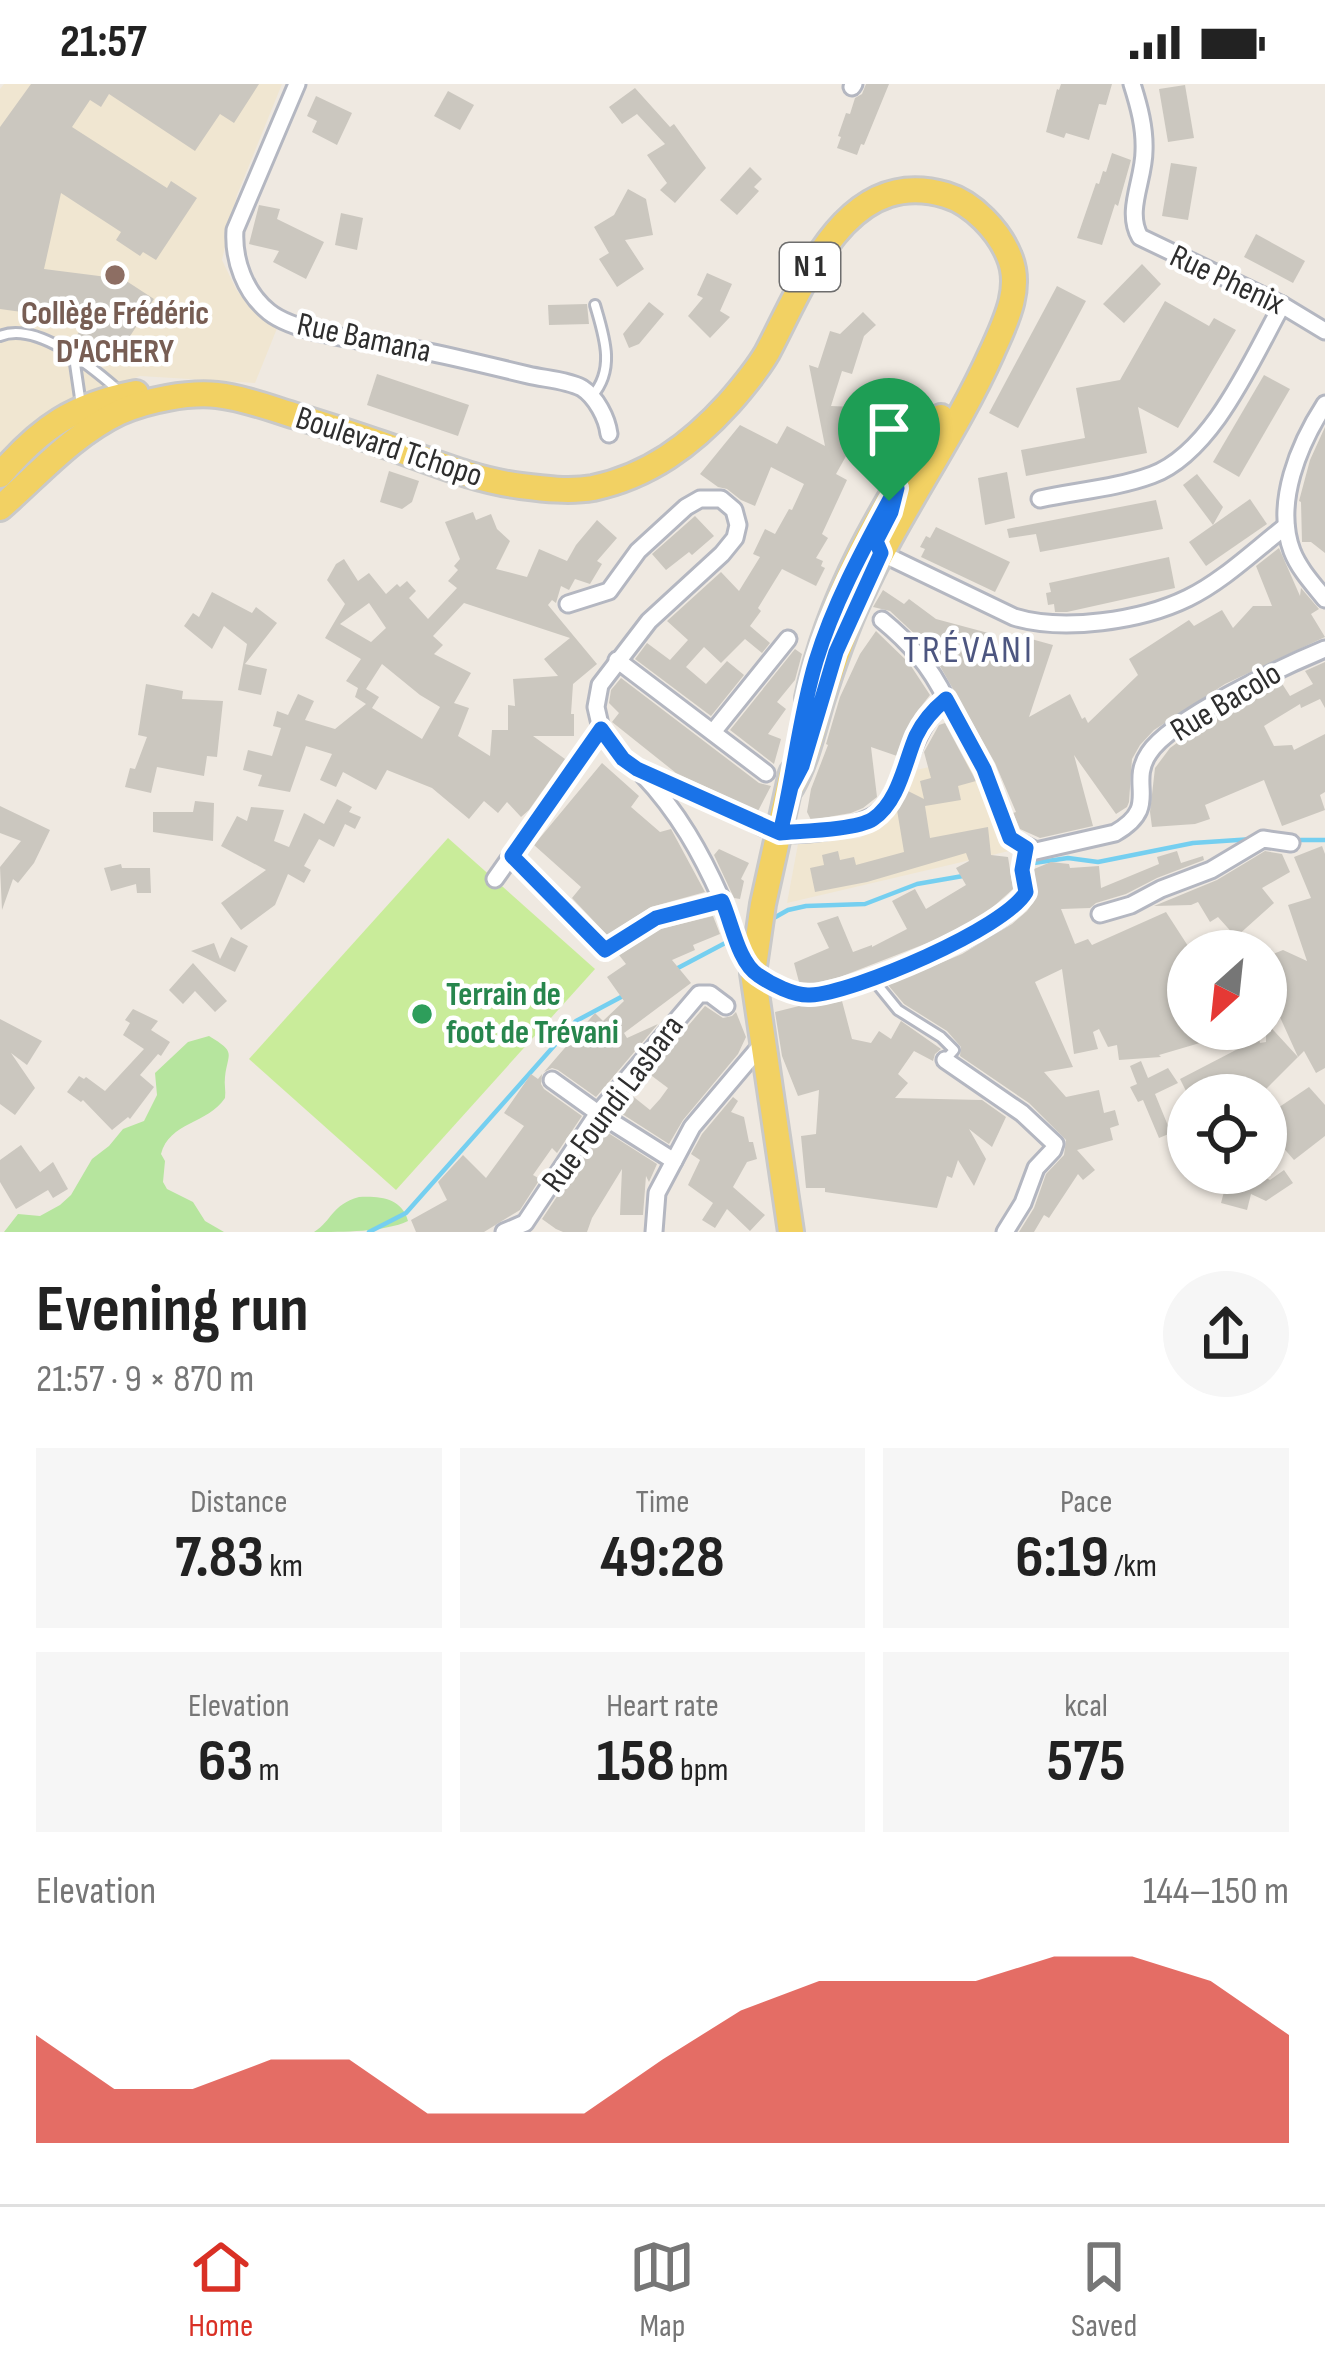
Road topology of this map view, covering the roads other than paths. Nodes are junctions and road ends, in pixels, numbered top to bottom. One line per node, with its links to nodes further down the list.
1 (297, 84): 11 (street, Rue Bamana)
2 (1132, 84): 4 (street, Rue Phenix)
3 (595, 305): 11 (lane)
4 (1282, 305): 6 (street, Rue Phenix); 18 (street)
5 (1005, 324): 10 (main road, Boulevard Tchopo / N 1); 17 (main road, N 1); 21 (main road, N 1)
6 (1325, 331)
7 (0, 336): 8 (lane)
8 (74, 356): 9 (lane); 13 (lane)
9 (123, 395): 10 (main road, Boulevard Tchopo / N 1); 13 (main road, Boulevard Tchopo / N 1)
10 (192, 395): 15 (main road, Boulevard Tchopo / N 1)
11 (591, 397): 14 (street)
12 (1325, 404): 20 (street)
13 (82, 407): 15 (main road); 16 (main road, Boulevard Tchopo / N 1)
14 (608, 434)
15 (35, 473): 19 (main road, Boulevard Tchopo / N 1)
16 (0, 476)
17 (897, 488): 21 (main road, N 1); 22 (main road, N 1)
18 (1040, 499)
19 (3, 502)
20 (1286, 526): 21 (street); 23 (street)
21 (881, 553): 22 (main road); 34 (main road, N 1)
22 (854, 568): 34 (main road, N 1)
23 (1325, 599)
24 (568, 604): 28 (street)
25 (881, 620): 29 (street)
26 (788, 639): 31 (street)
27 (1325, 649): 37 (street, Rue Bacolo)
28 (617, 660): 30 (street); 31 (street)
29 (946, 699): 35 (street); 37 (street)
30 (601, 729): 32 (street); 38 (street)
31 (713, 732): 33 (street)
32 (637, 769): 35 (street); 40 (street)
33 (766, 773)
34 (791, 787): 35 (main road, N 1)
35 (780, 833): 42 (main road, N 1)
36 (1292, 843): 41 (street)
37 (1026, 848): 43 (street)
38 (512, 856): 39 (street); 40 (street)
39 (495, 879)
40 (722, 901): 42 (street)
41 (1100, 914)
42 (750, 957): 43 (street); 45 (main road, N 1)
43 (872, 978): 46 (lane)
44 (726, 1006): 48 (street, Rue Foundi Lasbara)
45 (764, 1042): 49 (street); 54 (main road, N 1)
46 (945, 1060): 55 (street)
47 (552, 1079): 48 (street)
48 (598, 1113): 49 (street); 50 (street, Rue Foundi Lasbara)
49 (674, 1161): 53 (street)
50 (525, 1223): 51 (street, Rue Foundi Lasbara); 52 (street)
51 (504, 1232)
52 (542, 1232)
53 (654, 1232)
54 (791, 1232)
55 (1005, 1232)

